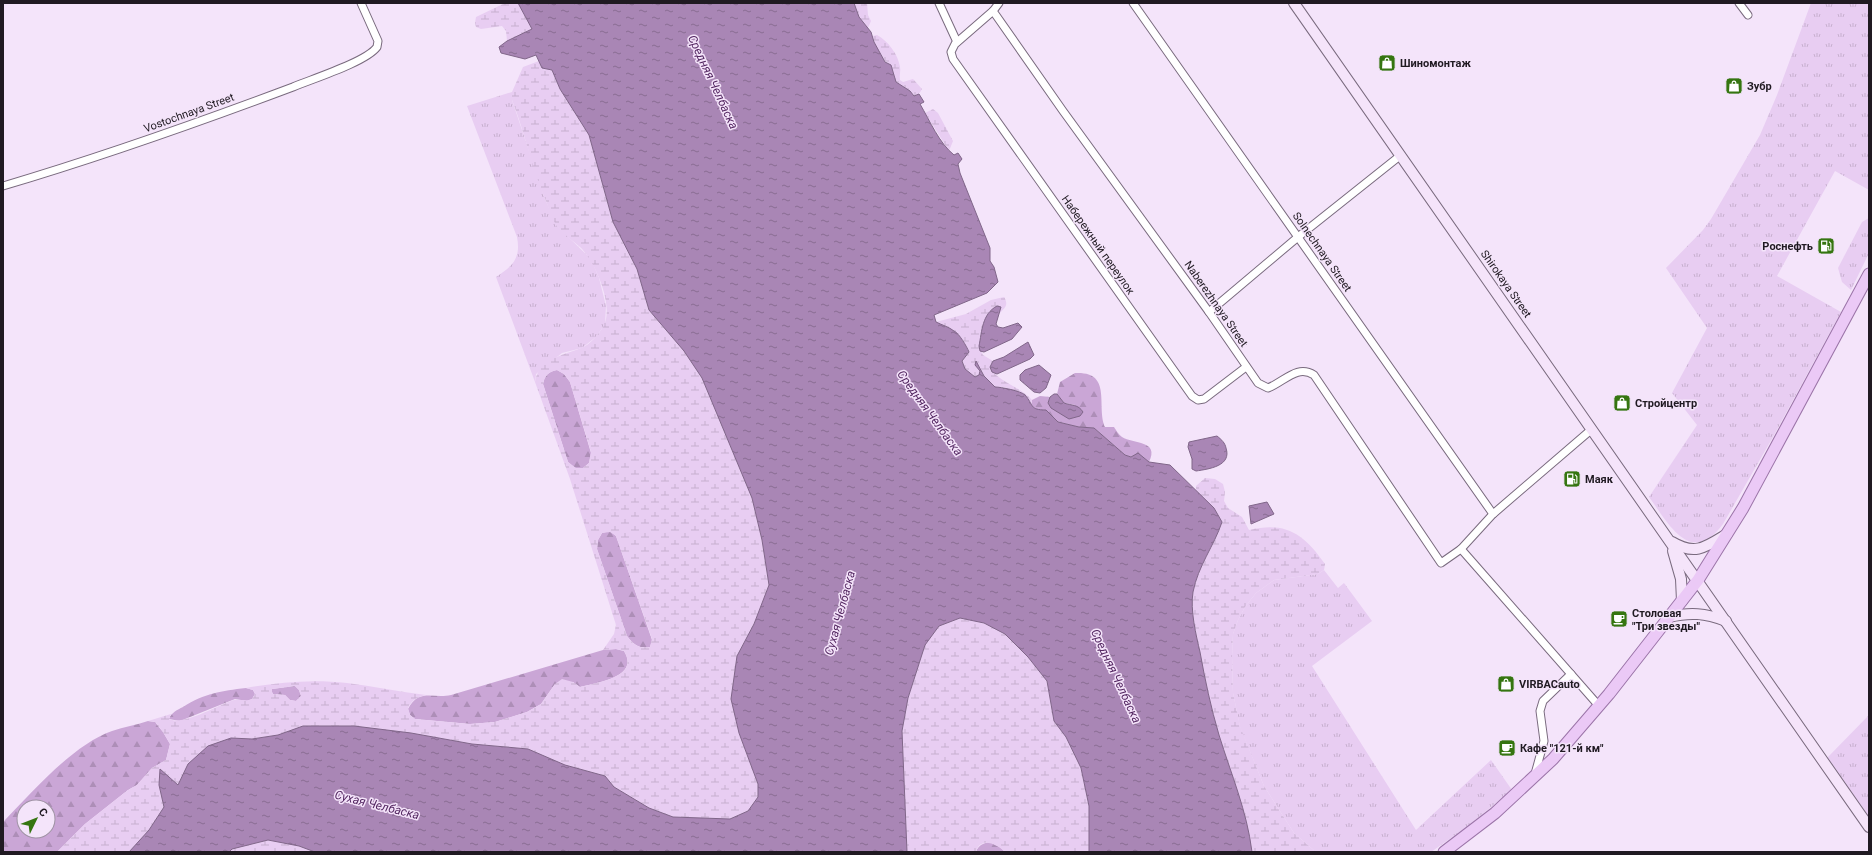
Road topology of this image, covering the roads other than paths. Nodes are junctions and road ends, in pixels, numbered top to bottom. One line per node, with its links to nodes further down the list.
1 (362, 3): 11 (street, Vostochnaya Street)
2 (939, 3): 9 (street)
3 (999, 3): 7 (street)
4 (1133, 3): 12 (street, Solnechnaya Street)
5 (1294, 3): 10 (street, Shirokaya Street)
6 (1739, 3): 8 (street)
7 (993, 11): 9 (street); 14 (street, Naberezhnaya Street)
8 (1748, 15)
9 (957, 42): 15 (street, Набережный переулок)
10 (1401, 155): 12 (street); 16 (street, Shirokaya Street)
11 (3, 186)
12 (1298, 237): 14 (street); 17 (street, Solnechnaya Street)
13 (1869, 274): 18 (main road)
14 (1208, 312): 15 (street, Naberezhnaya Street)
15 (1246, 366): 20 (street, Naberezhnaya Street)
16 (1592, 429): 17 (street); 19 (street, Shirokaya Street)
17 (1493, 514): 20 (street)
18 (1727, 533): 19 (street); 21 (main road)
19 (1670, 541): 21 (street, Shirokaya Street); 22 (street)
20 (1461, 549): 25 (street)
21 (1698, 580): 22 (main road); 24 (street, Shirokaya Street)
22 (1682, 600): 23 (main road)
23 (1669, 618): 24 (street); 26 (main road)
24 (1726, 621): 28 (street, Shirokaya Street)
25 (1571, 674): 26 (street); 27 (street)
26 (1599, 706): 27 (main road)
27 (1534, 778): 29 (main road)
28 (1869, 827)
29 (1444, 852)

